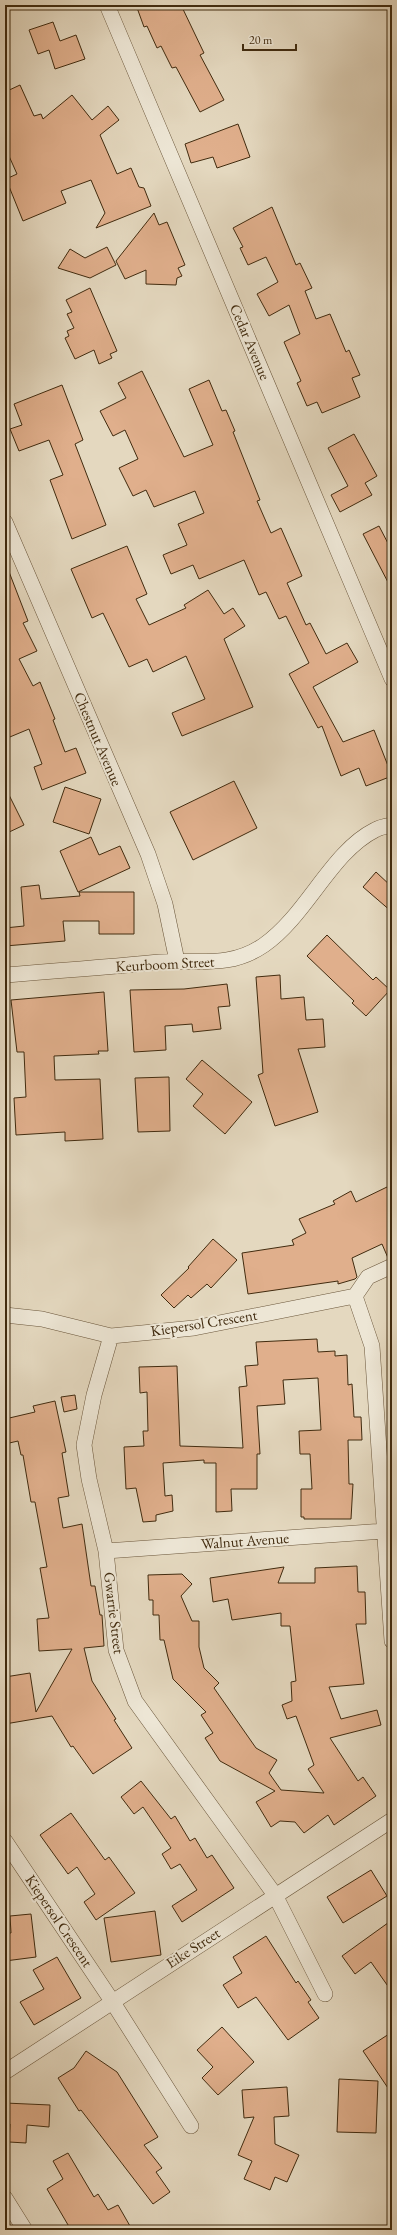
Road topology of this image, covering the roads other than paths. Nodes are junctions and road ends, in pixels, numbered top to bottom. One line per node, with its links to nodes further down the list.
1 (107, 5): 4 (street, Cedar Avenue)
2 (5, 522): 3 (street, Chestnut Avenue)
3 (8, 539): 6 (street, Chestnut Avenue)
4 (392, 679)
5 (392, 825): 6 (street, Keurboom Street)
6 (177, 961): 7 (street, Keurboom Street)
7 (5, 975)
8 (392, 1266): 9 (street)
9 (355, 1296): 11 (street, Kiepersol Crescent); 12 (street)
10 (5, 1315): 11 (street, Kiepersol Crescent)
11 (111, 1336): 13 (street, Gwarrie Street)
12 (384, 1531): 13 (street, Walnut Avenue); 14 (street)
13 (106, 1551): 17 (street, Gwarrie Street)
14 (392, 1641)
15 (392, 1820): 17 (street, Eike Street)
16 (5, 1841): 19 (street, Kiepersol Crescent)
17 (274, 1895): 18 (street); 19 (street, Eike Street)
18 (325, 1994)
19 (112, 2001): 20 (street, Eike Street); 21 (street)
20 (5, 2072)
21 (191, 2126)
22 (5, 2198): 23 (street)
23 (25, 2230)

